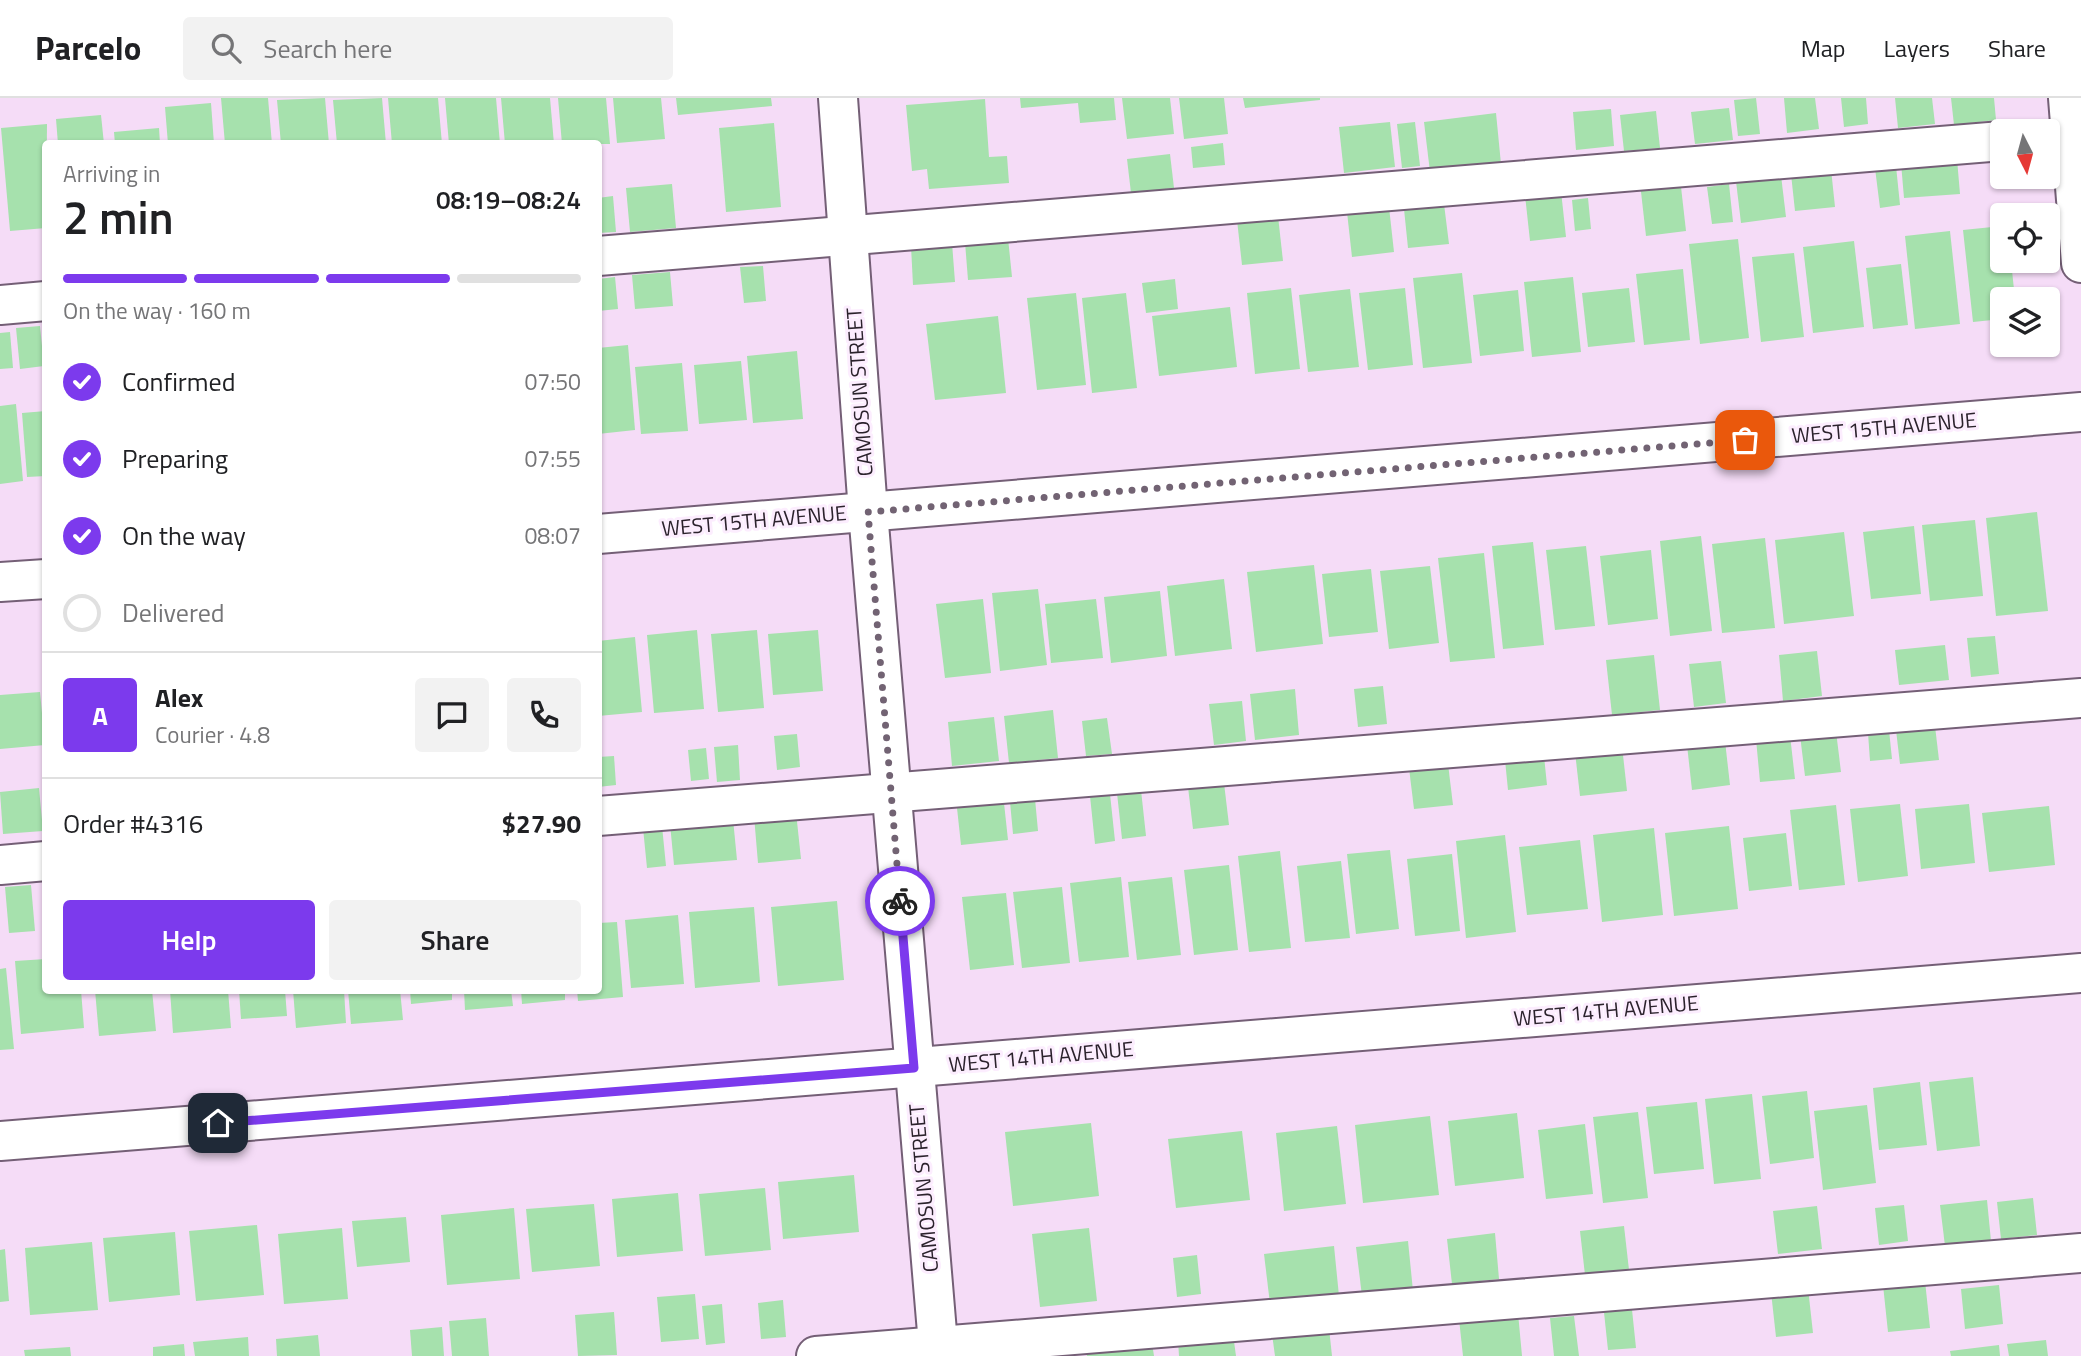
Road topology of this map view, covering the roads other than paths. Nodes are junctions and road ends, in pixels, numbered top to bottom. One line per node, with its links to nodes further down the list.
1 (838, 98): 5 (street, CAMOSUN STREET)
2 (2068, 98): 3 (street)
3 (2066, 136): 7 (street)
4 (1990, 142): 5 (street)
5 (849, 235): 6 (street); 11 (street, CAMOSUN STREET)
6 (602, 256)
7 (2081, 263)
8 (42, 301): 9 (street)
9 (0, 305)
10 (2081, 412): 11 (street, WEST 15TH AVENUE)
11 (868, 512): 12 (street, WEST 15TH AVENUE); 16 (street, CAMOSUN STREET)
12 (602, 534)
13 (42, 579): 14 (street)
14 (0, 582)
15 (2081, 698): 16 (street)
16 (891, 793): 17 (street); 21 (street, CAMOSUN STREET)
17 (602, 816)
18 (42, 861): 19 (street)
19 (0, 865)
20 (2081, 973): 21 (street, WEST 14TH AVENUE)
21 (914, 1068): 22 (street, WEST 14TH AVENUE); 24 (street, CAMOSUN STREET)
22 (0, 1140)
23 (2081, 1253): 24 (street)
24 (938, 1351): 25 (street)
25 (816, 1356)

